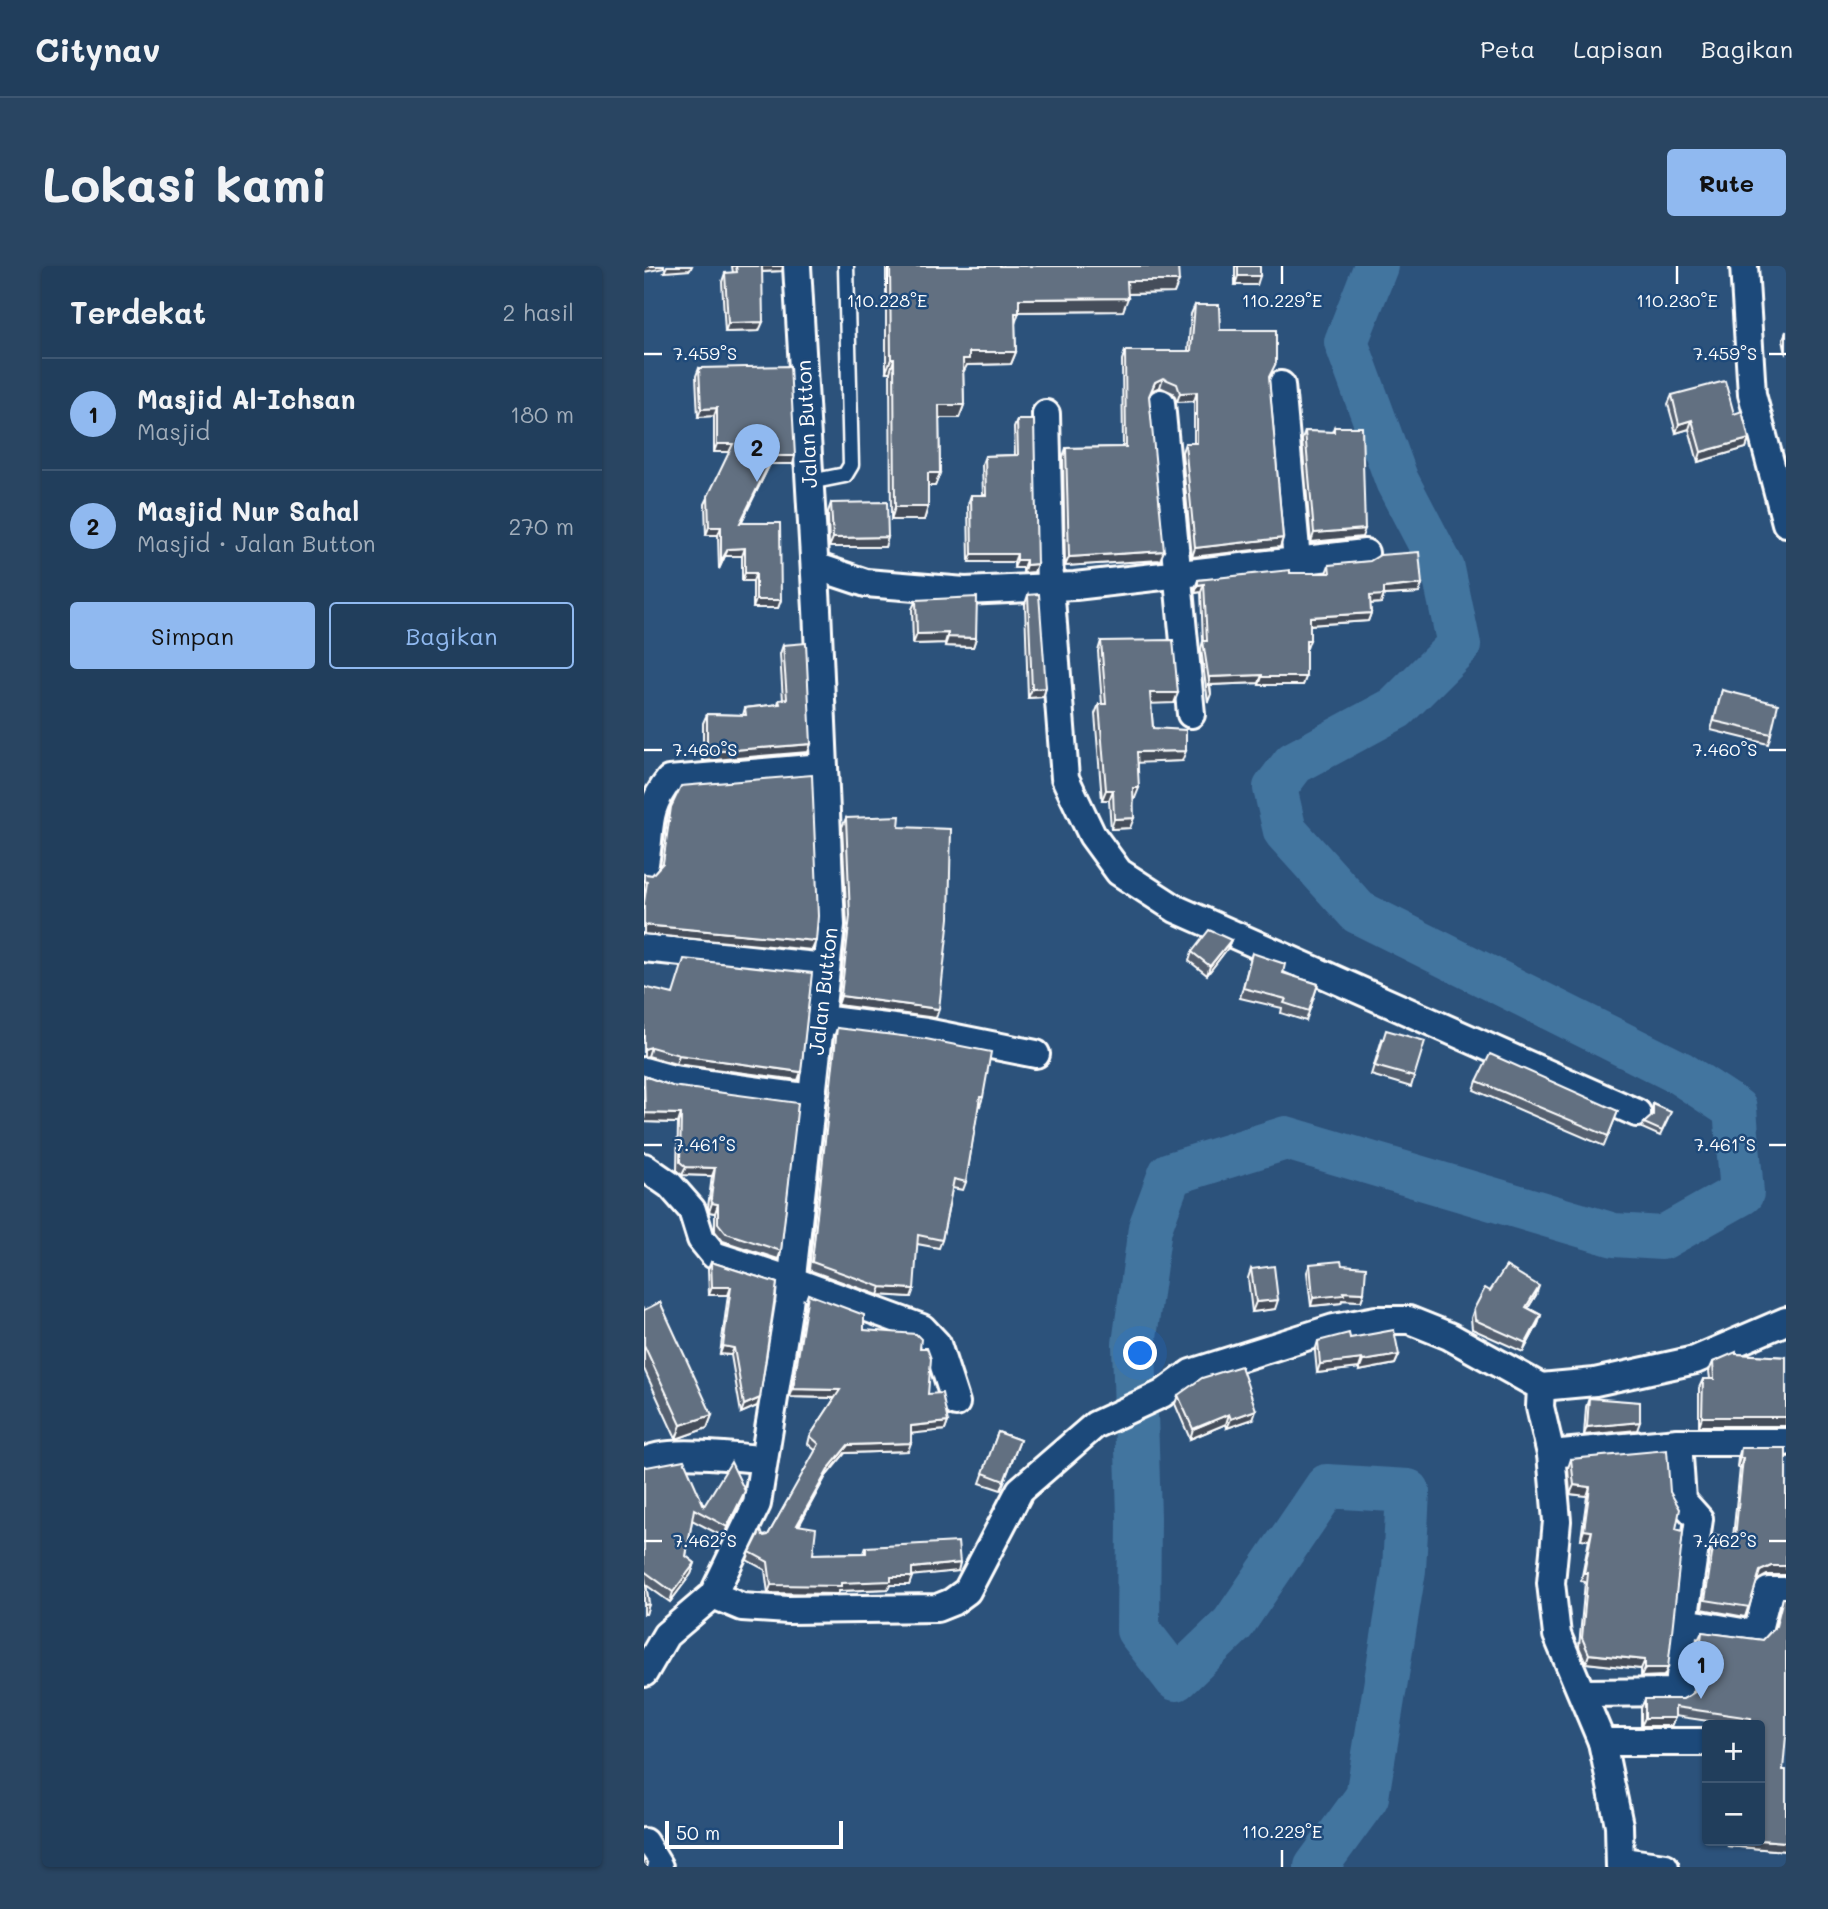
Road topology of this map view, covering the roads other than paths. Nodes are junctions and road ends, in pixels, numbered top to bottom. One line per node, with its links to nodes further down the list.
1 (797, 266): 7 (street, Jalan Button)
2 (846, 266): 7 (lane)
3 (1744, 266): 8 (street)
4 (1281, 385): 10 (street)
5 (1160, 403): 12 (street)
6 (1046, 414): 14 (street)
7 (810, 482): 11 (street, Jalan Button)
8 (1786, 523)
9 (1365, 552): 10 (street)
10 (1297, 561): 12 (street)
11 (815, 566): 13 (street); 15 (street, Jalan Button)
12 (1175, 574): 14 (street); 16 (street)
13 (866, 583): 14 (street); 15 (street)
14 (1050, 586): 25 (street)
15 (817, 609): 17 (street, Jalan Button)
16 (1191, 714)
17 (823, 766): 18 (street); 20 (street, Jalan Button)
18 (644, 869)
19 (644, 948): 20 (street)
20 (827, 967): 21 (street, Jalan Button)
21 (821, 1019): 22 (street); 24 (street, Jalan Button)
22 (1036, 1054)
23 (644, 1071): 24 (street)
24 (812, 1098): 27 (street, Jalan Button)
25 (1637, 1113)
26 (644, 1167): 27 (street)
27 (791, 1280): 30 (street); 35 (street, Jalan Button)
28 (1786, 1321): 29 (street)
29 (1542, 1387): 33 (street); 37 (street)
30 (956, 1403)
31 (1678, 1442): 32 (street); 33 (street); 38 (street)
32 (1786, 1442)
33 (1550, 1454): 40 (street)
34 (646, 1455): 35 (street)
35 (763, 1459): 37 (street, Jalan Button)
36 (1786, 1591): 38 (street)
37 (713, 1595): 39 (street, Jalan Button)
38 (1684, 1622): 40 (street)
39 (644, 1673)
40 (1583, 1693): 41 (street)
41 (1601, 1742): 42 (street); 44 (street)
42 (1702, 1742)
43 (644, 1842): 45 (street)
44 (1621, 1864): 46 (street)
45 (659, 1867)
46 (1665, 1867)

